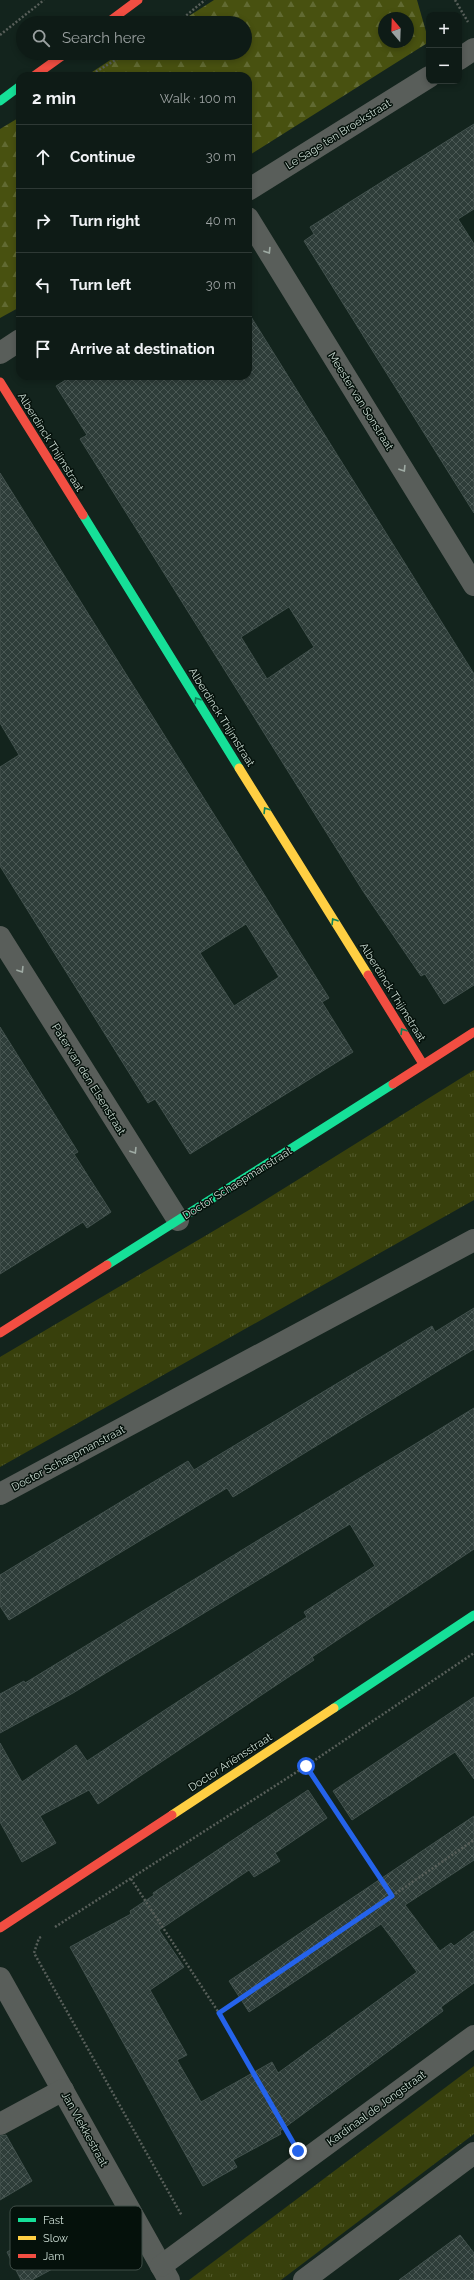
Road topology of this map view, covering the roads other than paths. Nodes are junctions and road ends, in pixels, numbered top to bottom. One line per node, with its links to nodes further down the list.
1 (124, 0): 3 (street)
2 (138, 0): 4 (street)
3 (111, 16)
4 (116, 16)
5 (474, 49): 6 (street)
6 (462, 57)
7 (56, 60): 8 (street)
8 (40, 72)
9 (426, 79): 12 (street, Le Sage ten Broekstraat)
10 (16, 89): 11 (street)
11 (0, 101)
12 (252, 188)
13 (252, 224): 17 (street, Meester van Sonstraat, one-way to 17)
14 (16, 343): 15 (street)
15 (0, 353)
16 (0, 382): 20 (street, Alberdinck Thijmstraat, one-way to 16)
17 (474, 585)
18 (0, 937): 21 (street, Pater van den Elsenstraat, one-way to 21)
19 (474, 1032): 20 (street, Doctor Schaepmanstraat)
20 (423, 1064): 21 (street, Doctor Schaepmanstraat)
21 (178, 1220): 23 (street, Doctor Schaepmanstraat)
22 (474, 1240): 24 (street, Doctor Schaepmanstraat)
23 (0, 1333)
24 (0, 1494)
25 (474, 1615): 26 (street, Doctor Ariënsstraat)
26 (0, 1928)
27 (0, 1978): 29 (street, Jan Vlekkestraat)
28 (474, 2036): 34 (street, Kardinaal de Jongstraat)
29 (63, 2090): 30 (street); 32 (street, Jan Vlekkestraat)
30 (0, 2124)
31 (474, 2152): 35 (street)
32 (128, 2206)
33 (142, 2232): 34 (street, Jan Vlekkestraat)
34 (165, 2273)
35 (304, 2280)

